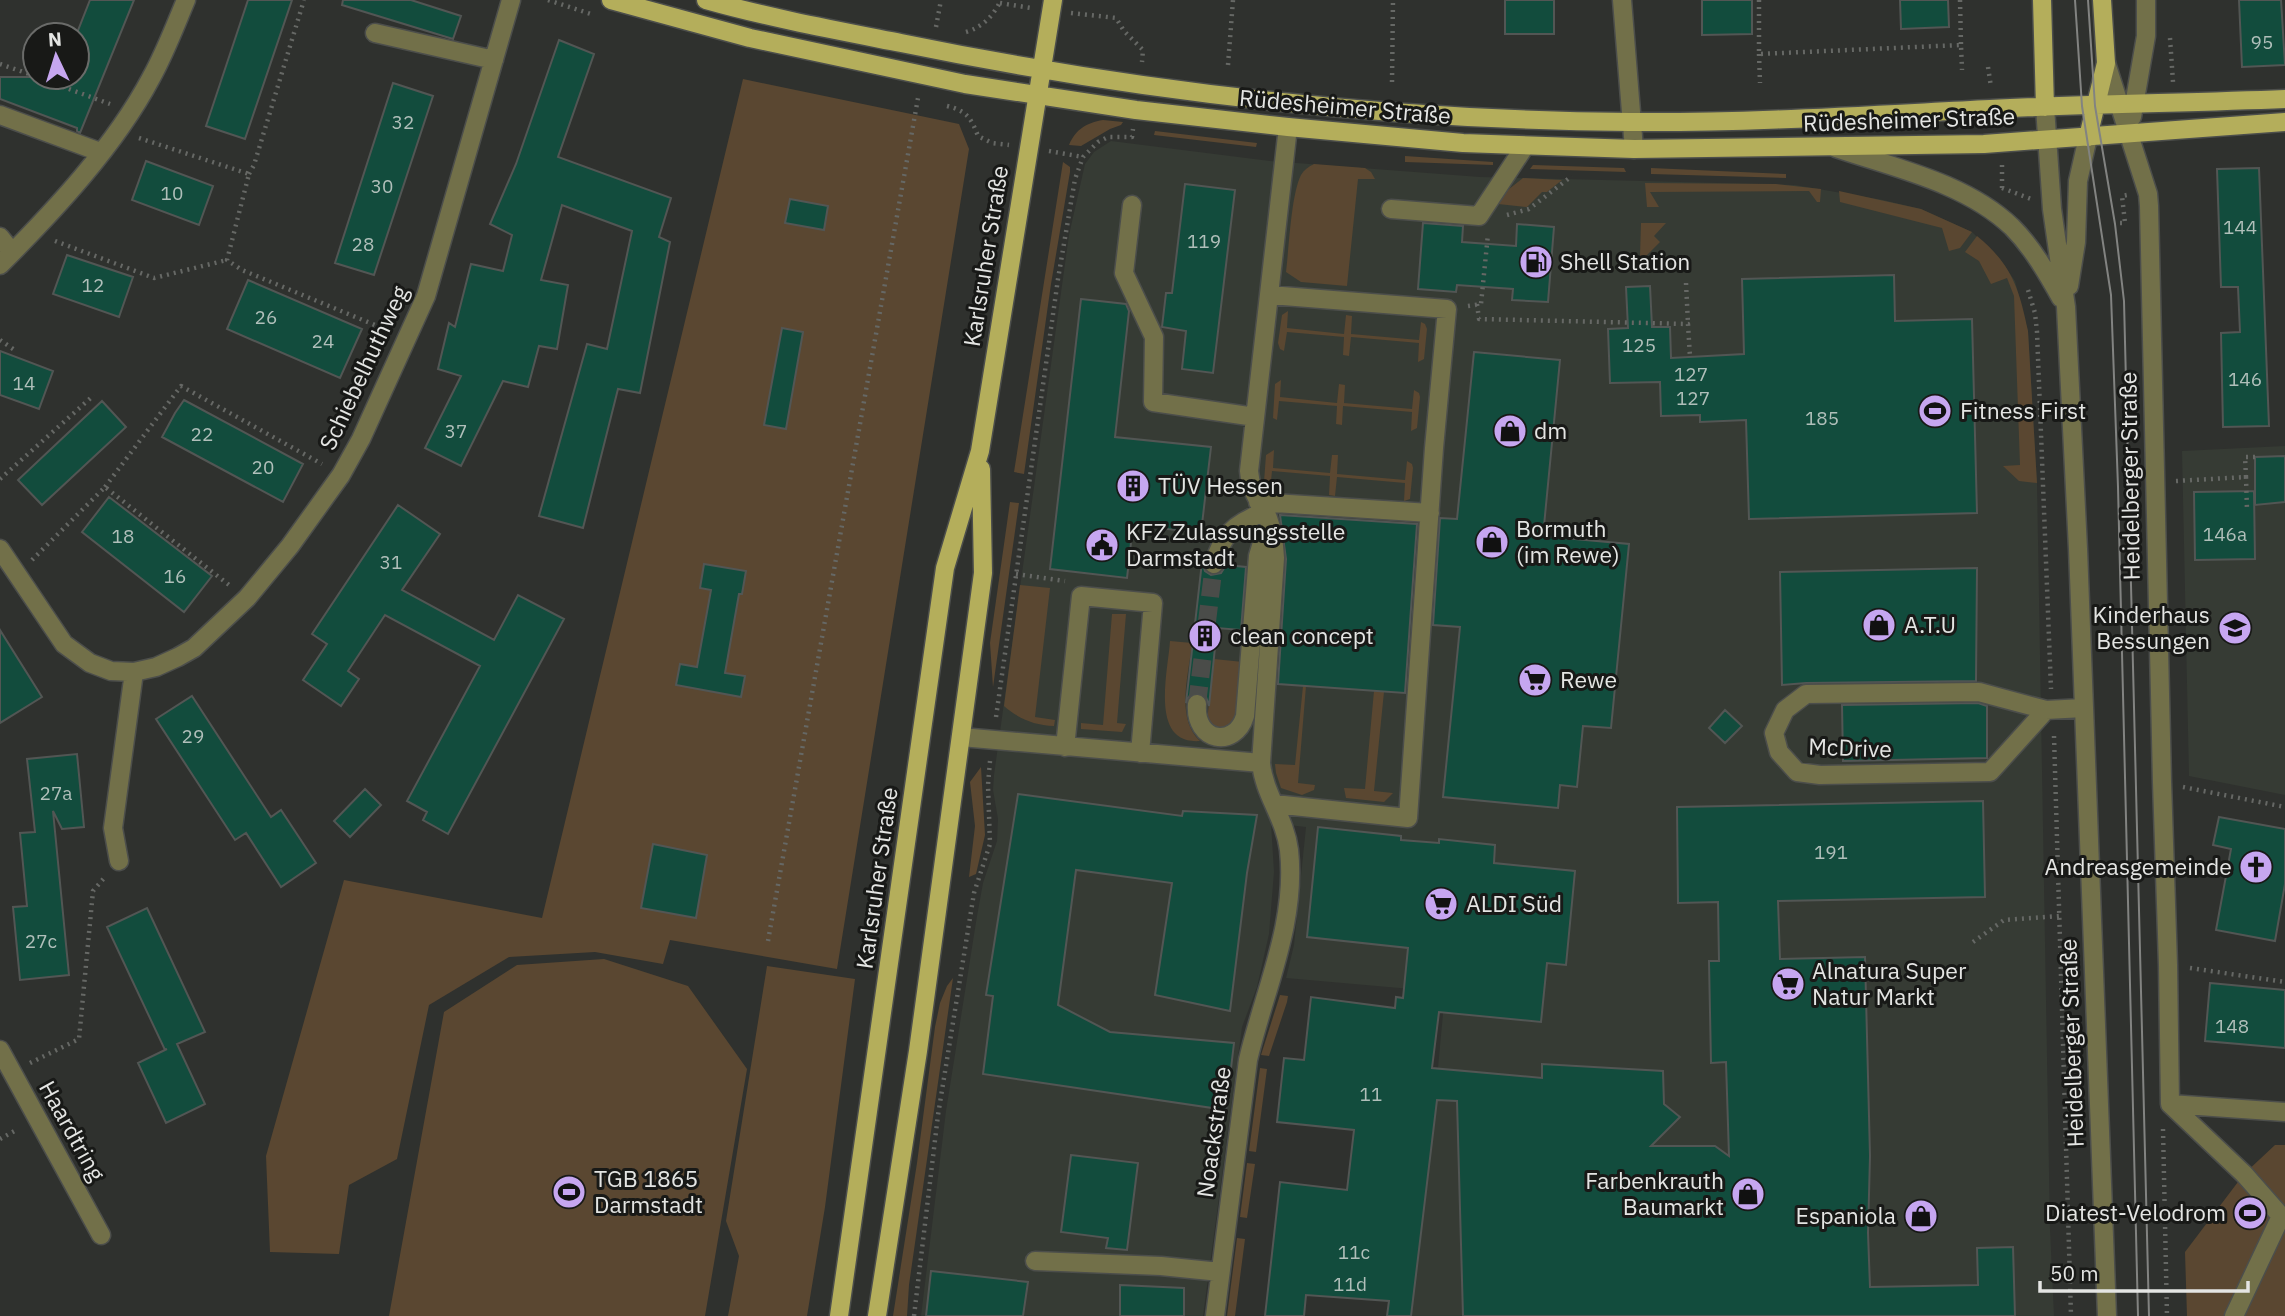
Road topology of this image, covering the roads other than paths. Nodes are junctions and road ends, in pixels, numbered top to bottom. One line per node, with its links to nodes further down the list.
1 (186, 0): 29 (street)
2 (511, 0): 11 (street, Schiebelhuthweg)
3 (611, 0): 14 (main road, Rüdesheimer Straße)
4 (706, 0): 13 (main road, Rüdesheimer Straße)
5 (1053, 0): 13 (main road, Karlsruher Straße)
6 (1622, 0): 20 (street)
7 (2042, 0): 18 (main road, Heidelberger Straße)
8 (2102, 0): 12 (main road, Heidelberger Straße)
9 (2146, 0): 16 (street)
10 (375, 33): 11 (street)
11 (494, 60): 43 (street, Schiebelhuthweg)
12 (2106, 63): 16 (street, Heidelberger Straße); 17 (main road, Heidelberger Straße)
13 (1041, 69): 14 (main road, Karlsruher Straße); 20 (main road, Rüdesheimer Straße)
14 (1037, 96): 22 (main road, Rüdesheimer Straße); 37 (main road, Karlsruher Straße)
15 (2285, 99): 16 (main road, Rüdesheimer Straße)
16 (2127, 105): 17 (main road, Rüdesheimer Straße); 23 (street, Heidelberger Straße)
17 (2095, 106): 18 (main road, Rüdesheimer Straße); 24 (main road, Heidelberger Straße)
18 (2045, 107): 20 (main road, Rüdesheimer Straße); 25 (street, Heidelberger Straße)
19 (0, 115): 29 (street)
20 (1632, 122): 28 (street)
21 (2285, 122): 23 (main road, Rüdesheimer Straße)
22 (1288, 128): 26 (main road, Rüdesheimer Straße); 34 (street, Noackstraße)
23 (2129, 134): 24 (main road, Rüdesheimer Straße); 54 (street, Heidelberger Straße)
24 (2088, 137): 25 (main road, Rüdesheimer Straße); 35 (street, Heidelberger Straße)
25 (2046, 140): 27 (main road, Rüdesheimer Straße); 35 (street, Heidelberger Straße)
26 (1525, 146): 28 (main road, Rüdesheimer Straße); 31 (street)
27 (1836, 148): 28 (main road, Rüdesheimer Straße); 35 (street)
28 (1634, 149)
29 (100, 152): 33 (street)
30 (1132, 205): 36 (street)
31 (1391, 209)
32 (0, 237): 33 (street)
33 (6, 259)
34 (1269, 295): 36 (street, Noackstraße); 39 (street)
35 (2066, 307): 45 (street, Heidelberger Straße)
36 (1255, 417): 38 (street, Noackstraße)
37 (980, 451): 47 (main road, Karlsruher Straße); 59 (main road, Karlsruher Straße)
38 (1261, 507): 39 (street); 40 (street, Noackstraße); 42 (street)
39 (1430, 513): 51 (street)
40 (1272, 532): 44 (street); 50 (street, Noackstraße)
41 (0, 549): 43 (street, Schiebelhuthweg)
42 (1214, 564)
43 (134, 672): 52 (street)
44 (1197, 704)
45 (2084, 708): 46 (street, McDrive); 62 (street, Heidelberger Straße)
46 (2049, 710): 46 (street, McDrive)
47 (961, 737): 48 (street); 60 (main road, Karlsruher Straße)
48 (1065, 747): 49 (street); 49 (street)
49 (1140, 753): 50 (street)
50 (1261, 763): 51 (street, Noackstraße)
51 (1273, 804): 58 (street, Noackstraße)
52 (119, 861)
53 (0, 1050): 56 (street, Haardtring)
54 (2170, 1104): 55 (street); 63 (street)
55 (2285, 1112)
56 (101, 1236)
57 (1035, 1262): 58 (street)
58 (1220, 1272): 61 (street, Noackstraße)
59 (839, 1316)
60 (877, 1316)
61 (1214, 1316)
62 (2107, 1316)
63 (2234, 1316)

